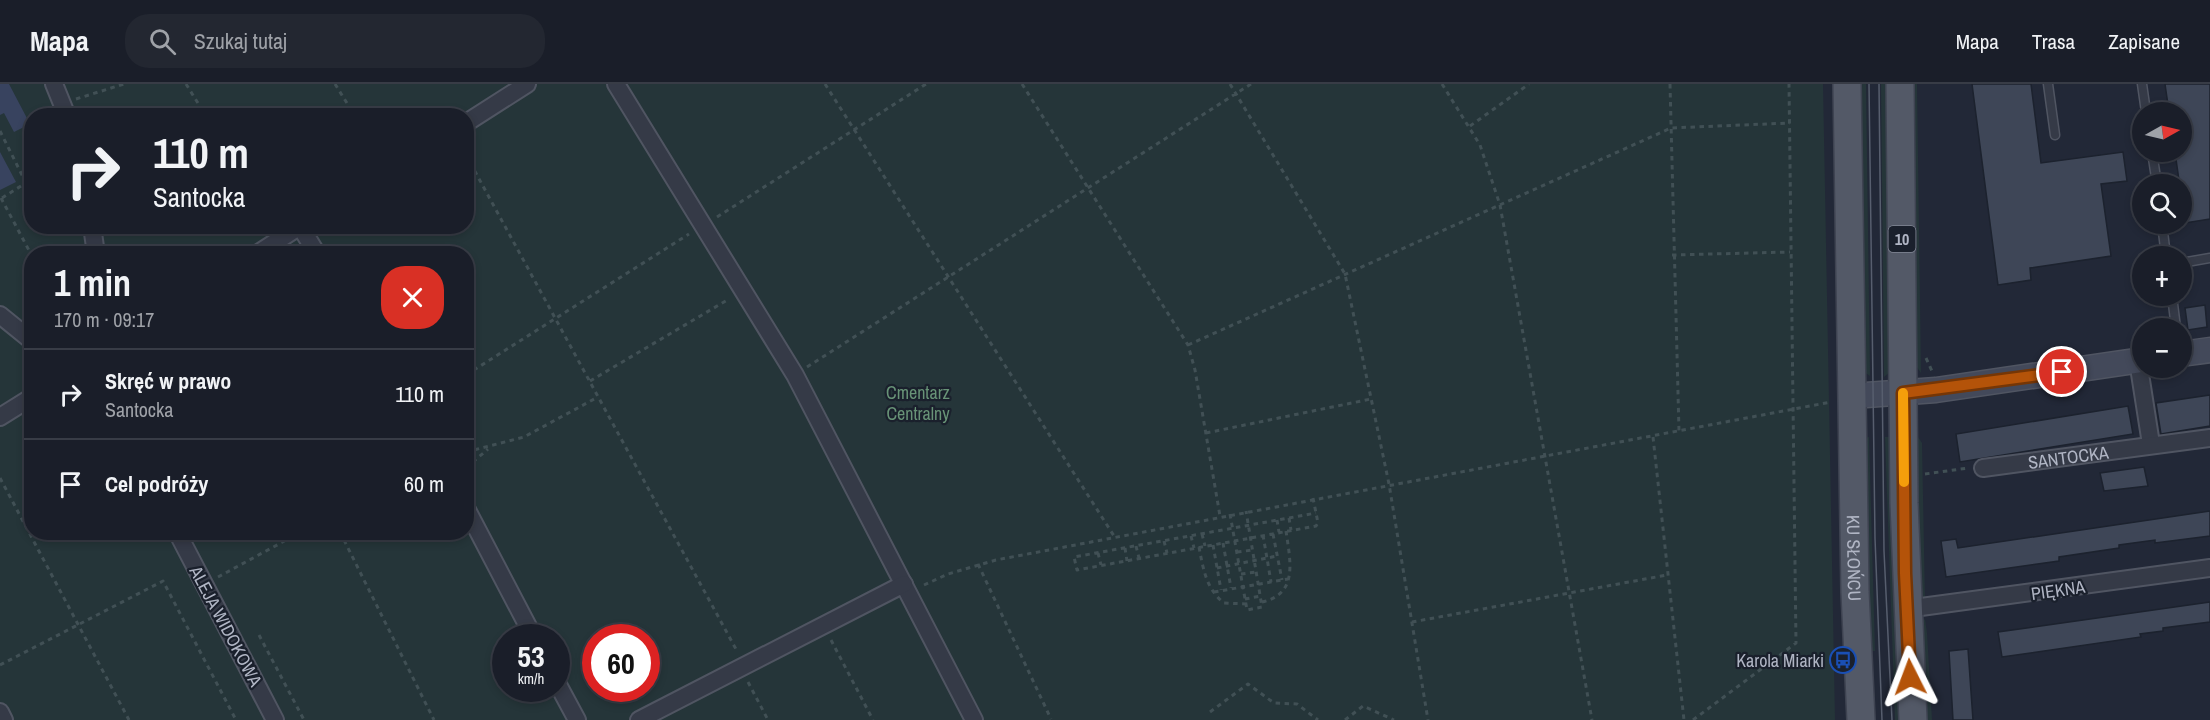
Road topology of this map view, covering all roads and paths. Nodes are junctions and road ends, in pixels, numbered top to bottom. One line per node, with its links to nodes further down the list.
1 (54, 84): 21 (street)
2 (124, 84): 22 (path)
3 (186, 84): 23 (path)
4 (335, 84): 24 (path)
5 (527, 84): 25 (street)
6 (616, 84): 46 (street)
7 (825, 84): 45 (path)
8 (1022, 84): 34 (path)
9 (1230, 84): 19 (path)
10 (1251, 84): 19 (path)
11 (1442, 84): 27 (path)
12 (1529, 84): 27 (path)
13 (1670, 84): 28 (path)
14 (1789, 84): 26 (path)
15 (1847, 84): 57 (main road, KU SŁOŃCU)
16 (1900, 84): 56 (main road, 10)
17 (2048, 84): 30 (lane)
18 (2142, 84): 20 (lane)
19 (1236, 94): 34 (path); 44 (path)
20 (2145, 102)
21 (65, 108)
22 (67, 108)
23 (201, 108)
24 (350, 108)
25 (474, 118)
26 (1790, 123): 28 (path); 40 (path)
27 (1470, 126): 36 (path)
28 (1671, 128): 36 (path); 41 (path)
29 (0, 131): 32 (path)
30 (2055, 135)
31 (474, 169): 55 (path)
32 (24, 179)
33 (24, 184): 35 (path)
34 (1089, 187): 45 (path); 49 (path)
35 (1, 199): 38 (path)
36 (1500, 205): 44 (path); 70 (path)
37 (288, 234): 39 (street)
38 (27, 246)
39 (269, 246)
40 (1790, 252): 41 (path); 61 (path)
41 (1672, 255): 63 (path)
42 (2210, 258): 43 (lane)
43 (2192, 260)
44 (1345, 274): 49 (path); 59 (path)
45 (949, 277): 53 (path); 91 (path)
46 (743, 291): 53 (street); 55 (path)
47 (0, 315): 48 (street)
48 (24, 334)
49 (1188, 345): 64 (path)
50 (2210, 350): 51 (street)
51 (2192, 352)
52 (2132, 361): 56 (street)
53 (795, 375): 132 (street)
54 (2142, 378): 67 (street)
55 (590, 381): 58 (path)
56 (1903, 393): 57 (street); 140 (main road, 10)
57 (1852, 396): 61 (path); 170 (main road, KU SŁOŃCU)
58 (598, 397): 68 (path); 147 (path)
59 (1371, 399): 64 (path); 74 (path)
60 (24, 402): 62 (street)
61 (1792, 409): 63 (path); 169 (path)
62 (0, 417)
63 (1679, 431): 65 (path)
64 (1206, 433): 79 (path)
65 (1653, 437): 70 (path); 125 (path)
66 (2210, 438): 67 (street, SANTOCKA)
67 (2151, 444): 72 (street, SANTOCKA)
68 (489, 447): 69 (path); 71 (path)
69 (474, 450)
70 (1545, 457): 74 (path); 136 (path)
71 (474, 461)
72 (1983, 468)
73 (0, 478): 82 (path)
74 (1389, 484): 75 (path); 141 (path)
75 (1312, 498): 76 (path); 77 (path)
76 (1246, 511): 78 (path); 84 (path)
77 (1316, 513): 80 (path); 86 (path)
78 (1230, 514): 79 (path); 85 (path)
79 (1220, 516): 91 (path)
80 (1289, 518): 81 (path); 86 (path)
81 (1277, 520): 84 (path); 88 (path)
82 (24, 523)
83 (474, 523): 143 (street)
84 (1248, 526): 85 (path); 94 (path)
85 (1233, 528): 89 (path); 100 (path)
86 (1291, 530): 87 (path)
87 (1286, 531): 88 (path); 126 (path)
88 (1279, 532): 90 (path)
89 (1202, 534): 92 (path); 104 (path)
90 (1273, 534): 93 (path); 112 (path)
91 (1114, 536): 117 (path)
92 (1191, 536): 99 (path); 107 (path)
93 (1263, 536): 94 (path); 114 (path)
94 (1250, 538): 100 (path); 108 (path)
95 (33, 540): 142 (path)
96 (181, 540): 130 (street, ALEJA WIDOKOWA)
97 (287, 540): 130 (path)
98 (344, 540): 157 (path)
99 (1164, 541): 103 (path); 111 (path)
100 (1235, 541): 101 (path); 109 (path)
101 (1223, 543): 102 (path); 120 (path)
102 (1213, 545): 104 (path); 121 (path)
103 (1136, 546): 106 (path); 113 (path)
104 (1205, 546): 105 (path)
105 (1199, 547): 107 (path); 135 (path)
106 (1125, 548): 110 (path); 115 (path)
107 (1194, 548): 111 (path)
108 (1252, 550): 109 (path); 116 (path)
109 (1237, 552): 118 (path)
110 (1098, 553): 119 (path); 119 (path)
111 (1167, 553): 113 (path)
112 (1277, 556): 114 (path); 127 (path)
113 (1139, 558): 115 (path)
114 (1267, 558): 116 (path); 128 (path)
115 (1127, 561): 119 (path)
116 (1254, 561): 118 (path); 123 (path)
117 (978, 564): 132 (path); 151 (path)
118 (1239, 564): 120 (path); 124 (path)
119 (1101, 566)
120 (1227, 566): 121 (path); 133 (path)
121 (1217, 568): 134 (path)
122 (2210, 568): 140 (street, PIĘKNA)
123 (1256, 572): 124 (path); 129 (path)
124 (1241, 574): 131 (path)
125 (1667, 574): 136 (path); 168 (path)
126 (1288, 579): 127 (path); 139 (path)
127 (1282, 580): 128 (path)
128 (1271, 582): 129 (path)
129 (1258, 584): 131 (path); 137 (path)
130 (205, 585): 155 (street, ALEJA WIDOKOWA)
131 (1243, 587): 133 (path); 138 (path)
132 (906, 588): 144 (street); 162 (street)
133 (1231, 589): 134 (path)
134 (1221, 591): 135 (path)
135 (1214, 592): 138 (path)
136 (1569, 592): 141 (path); 167 (path)
137 (1261, 596): 138 (path); 139 (path)
138 (1246, 601): 139 (path)
139 (1262, 602)
140 (1906, 609): 171 (main road, 10)
141 (1412, 622): 166 (path)
142 (78, 624): 146 (path); 153 (path); 154 (path)
143 (527, 624)
144 (823, 625): 147 (street); 161 (path)
145 (259, 635): 156 (path)
146 (0, 665)
147 (742, 667): 159 (street); 160 (path)
148 (567, 702): 158 (street)
149 (0, 712): 152 (street)
150 (1210, 712): 163 (path)
151 (1051, 719)
152 (4, 720)
153 (129, 720)
154 (236, 720)
155 (275, 720)
156 (304, 720)
157 (434, 720)
158 (577, 720)
159 (639, 720)
160 (768, 720)
161 (873, 720)
162 (974, 720)
163 (1318, 720)
164 (1345, 720): 165 (path)
165 (1394, 720)
166 (1428, 720)
167 (1592, 720)
168 (1684, 720)
169 (1693, 720)
170 (1861, 720)
171 (1913, 720)

